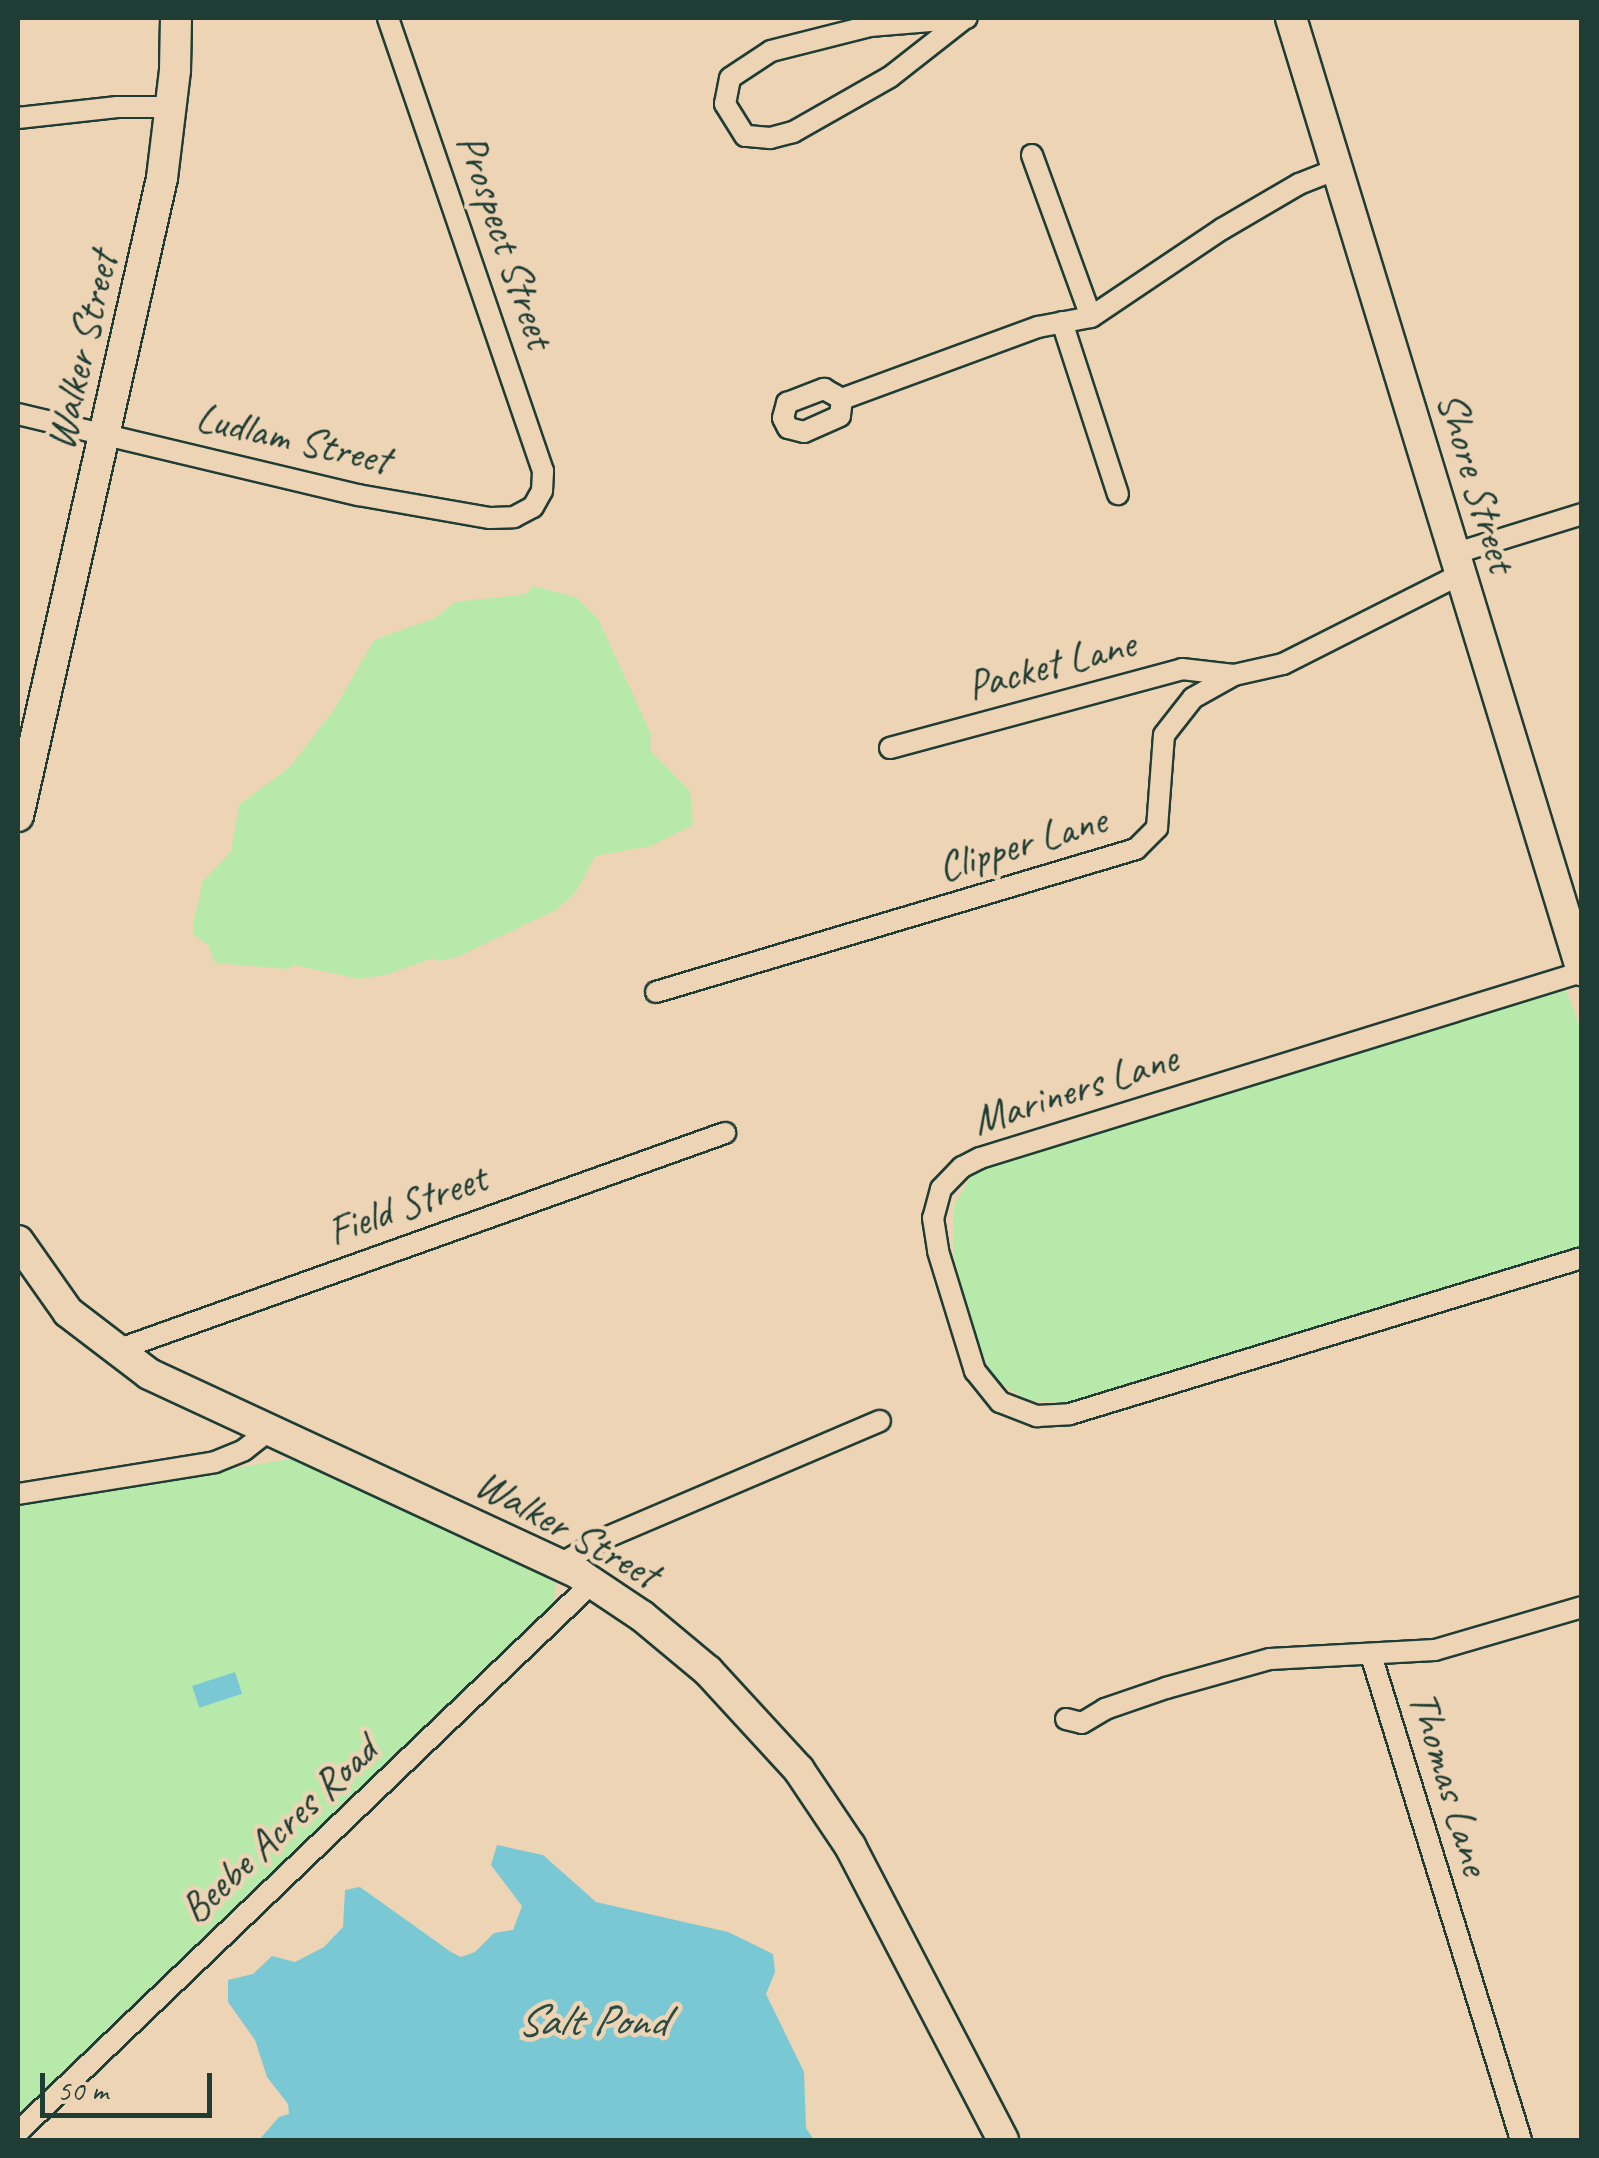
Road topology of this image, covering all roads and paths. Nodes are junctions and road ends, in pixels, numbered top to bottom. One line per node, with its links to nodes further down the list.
1 (176, 18): 5 (street, Walker Street)
2 (388, 18): 14 (street, Prospect Street)
3 (965, 18): 3 (street)
4 (1291, 18): 8 (street, Shore Street)
5 (172, 107): 6 (street); 13 (street, Walker Street)
6 (18, 118)
7 (1032, 155): 9 (street)
8 (1337, 168): 9 (street); 17 (street, Shore Street)
9 (1091, 317): 10 (street)
10 (1062, 322): 11 (street); 15 (street)
11 (842, 400)
12 (18, 414): 13 (street, Ludlam Street)
13 (108, 433): 14 (street, Ludlam Street); 20 (street, Walker Street)
14 (542, 492)
15 (1118, 494)
16 (1582, 514): 17 (street, Clipper Lane)
17 (1456, 565): 18 (street, Clipper Lane); 21 (street, Shore Street)
18 (1234, 675): 19 (street, Packet Lane); 22 (street, Clipper Lane)
19 (890, 748)
20 (18, 816)
21 (1582, 971): 25 (street, Mariners Lane)
22 (656, 992)
23 (725, 1133): 26 (street, Field Street)
24 (18, 1241): 26 (street, Walker Street)
25 (1582, 1258)
26 (114, 1351): 28 (street, Walker Street)
27 (880, 1421): 30 (street)
28 (270, 1430): 29 (street); 30 (street, Walker Street)
29 (18, 1494)
30 (560, 1564): 31 (street, Walker Street)
31 (592, 1583): 35 (street, Beebe Acres Road); 36 (street, Walker Street)
32 (1582, 1607): 33 (street, Thomas Lane)
33 (1371, 1655): 34 (street); 37 (street, Thomas Lane)
34 (1066, 1719)
35 (18, 2132)
36 (1003, 2140)
37 (1521, 2140)

